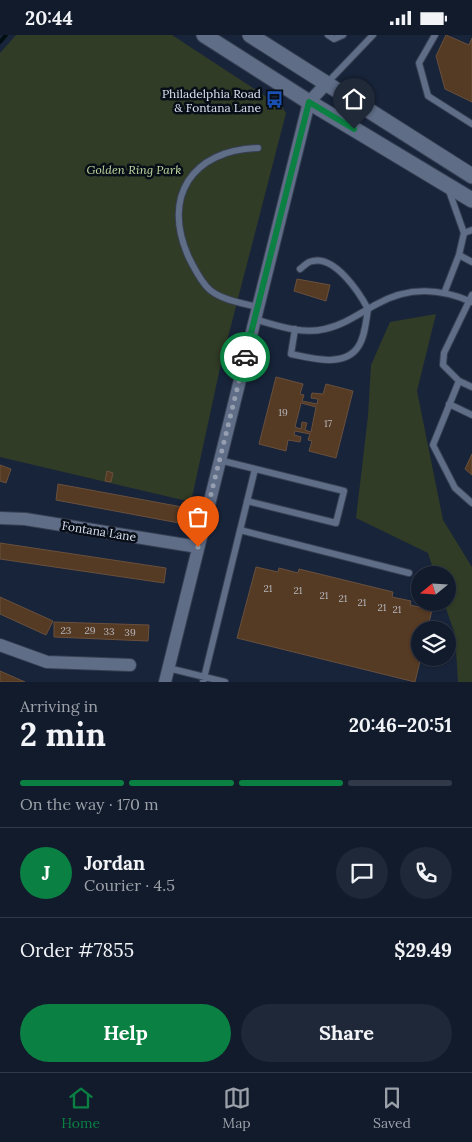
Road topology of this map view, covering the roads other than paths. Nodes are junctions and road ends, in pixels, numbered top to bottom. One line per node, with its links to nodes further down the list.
1 (204, 35): 8 (main road)
2 (250, 35): 7 (main road)
3 (328, 35): 4 (lane)
4 (343, 35)
5 (372, 35): 7 (lane)
6 (435, 35): 9 (lane)
7 (326, 84): 8 (street); 11 (main road)
8 (309, 102): 12 (main road); 22 (street)
9 (472, 124)
10 (258, 148): 22 (lane)
11 (472, 176)
12 (447, 185): 13 (main road); 15 (lane)
13 (472, 200)
14 (472, 230): 15 (lane)
15 (464, 233): 16 (lane)
16 (459, 255): 17 (lane); 19 (lane)
17 (472, 262)
18 (300, 269): 21 (lane)
19 (445, 291): 20 (lane); 21 (lane)
20 (471, 299): 24 (lane)
21 (368, 309): 23 (lane); 23 (lane)
22 (255, 313): 23 (lane); 28 (street)
23 (295, 329)
24 (459, 381): 25 (lane); 26 (lane)
25 (472, 387)
26 (449, 404): 27 (lane); 31 (lane)
27 (472, 415)
28 (219, 460): 29 (lane); 34 (street)
29 (255, 469): 30 (lane); 30 (lane)
30 (247, 501): 33 (lane)
31 (472, 503)
32 (0, 518): 34 (street, Fontana Lane)
33 (240, 530): 35 (lane); 39 (lane)
34 (198, 547): 38 (street)
35 (409, 573)
36 (0, 645): 37 (street)
37 (130, 665)
38 (168, 668): 39 (lane); 40 (street)
39 (204, 679): 41 (lane)
40 (165, 682)
41 (225, 682)

